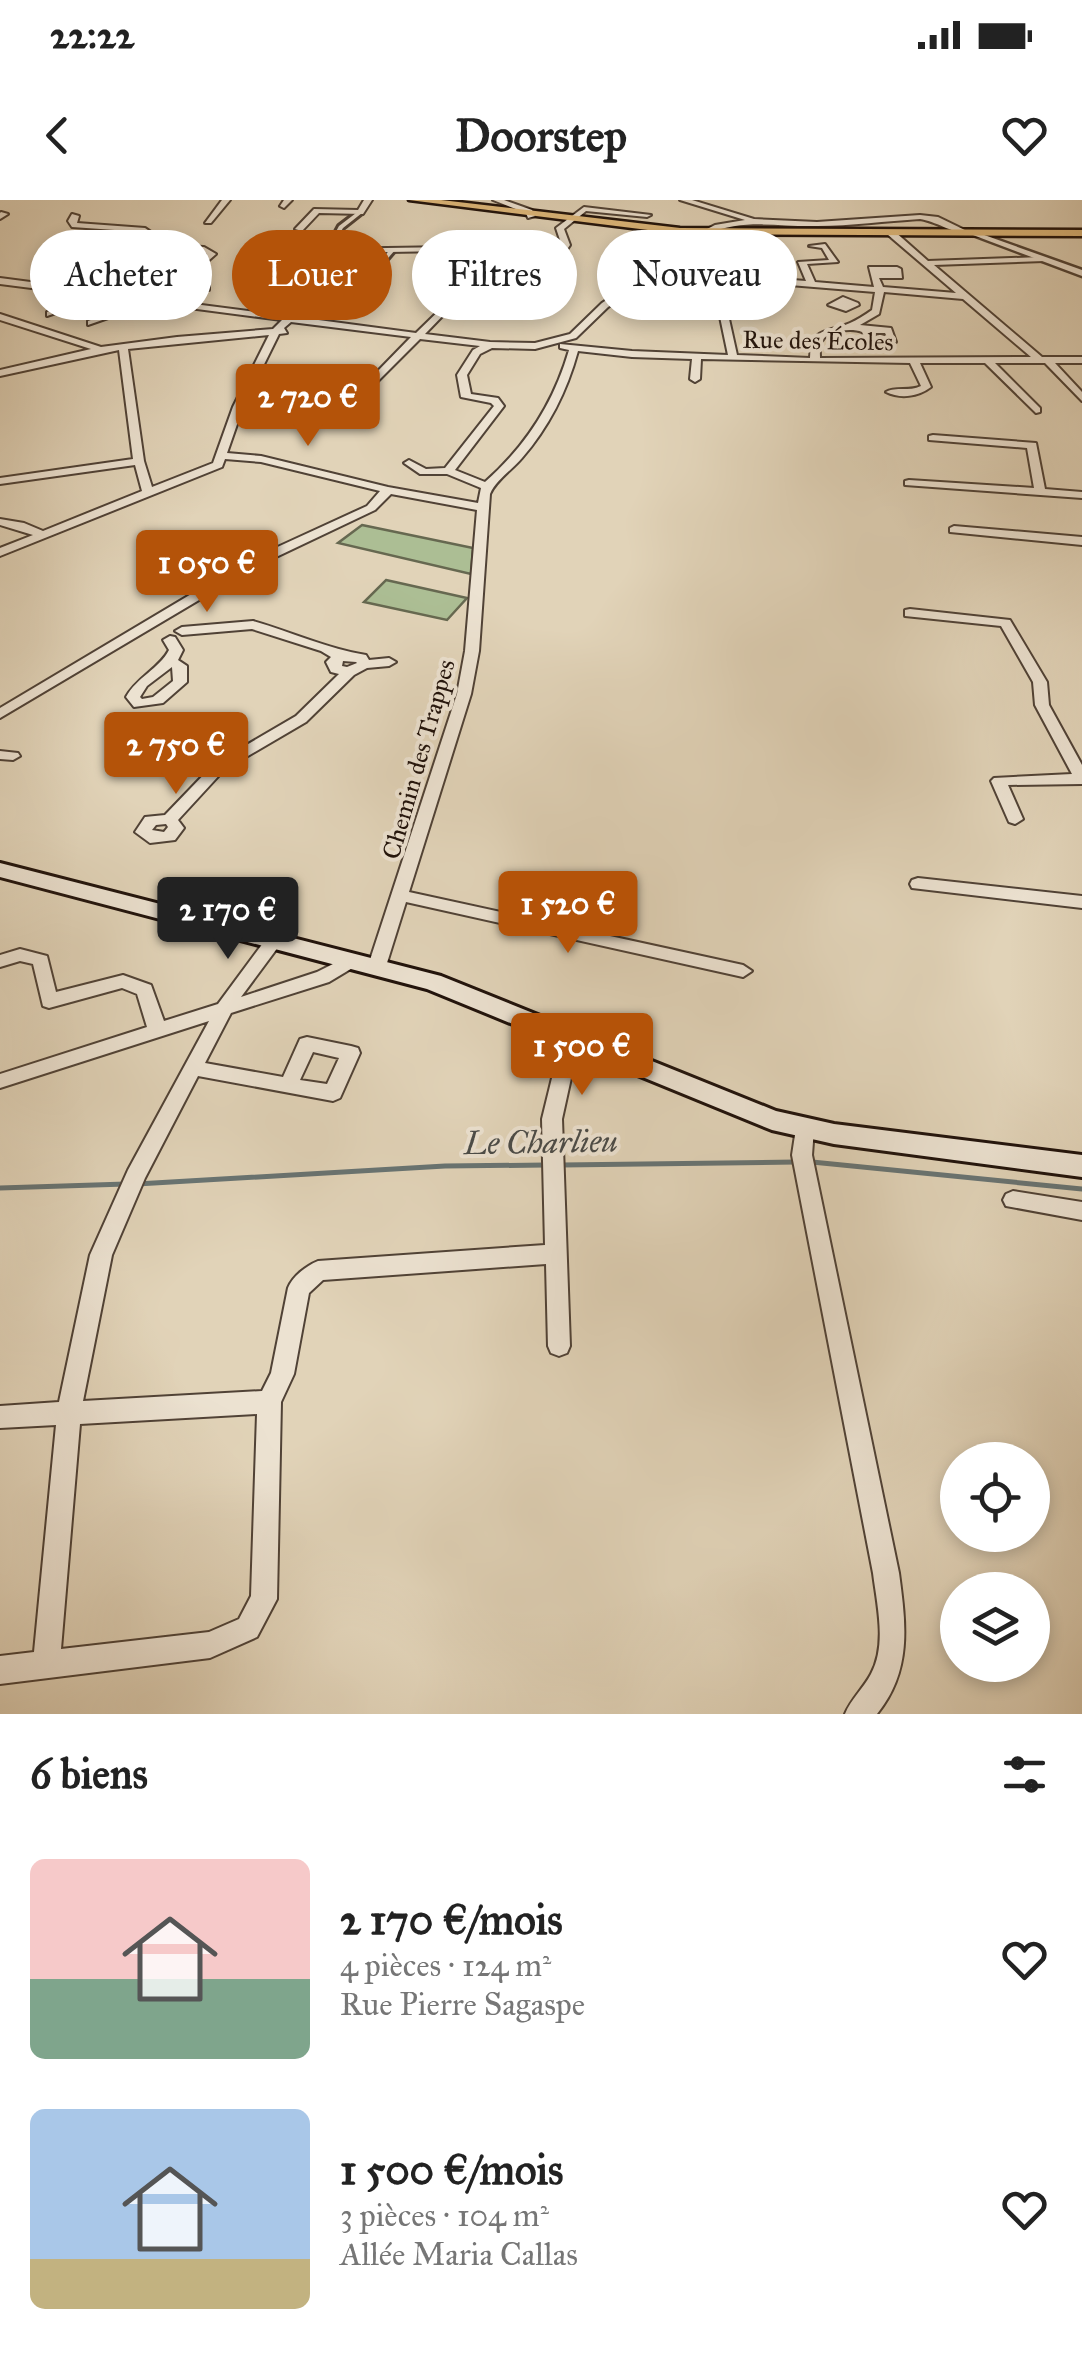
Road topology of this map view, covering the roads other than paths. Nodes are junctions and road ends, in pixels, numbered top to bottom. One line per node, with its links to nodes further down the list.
1 (226, 200): 11 (street)
2 (368, 200): 7 (street)
3 (414, 200): 10 (main road)
4 (498, 200): 5 (street); 10 (street)
5 (510, 200)
6 (684, 200): 13 (street)
7 (360, 212): 14 (street); 16 (street)
8 (646, 215): 12 (street)
9 (76, 216): 15 (street)
10 (530, 216): 12 (main road)
11 (208, 221)
12 (568, 221): 17 (street); 18 (main road)
13 (760, 222): 19 (street); 22 (street)
14 (299, 229)
15 (144, 230)
16 (339, 230)
17 (561, 230)
18 (669, 230)
19 (710, 230)
20 (797, 232): 21 (main road)
21 (890, 232): 22 (main road); 28 (street)
22 (972, 233): 23 (main road); 27 (street)
23 (1082, 233)
24 (812, 246): 34 (street)
25 (392, 250): 26 (street)
26 (412, 250)
27 (1041, 258): 28 (street); 29 (street)
28 (928, 263): 36 (street)
29 (1082, 274)
30 (874, 275): 35 (street)
31 (0, 281): 33 (street)
32 (797, 284): 34 (street)
33 (30, 285)
34 (812, 285): 35 (street)
35 (880, 290): 36 (street); 39 (street)
36 (963, 296): 63 (street)
37 (700, 303): 37 (street)
38 (856, 306): 39 (street)
39 (879, 307): 47 (street)
40 (597, 314): 52 (street)
41 (0, 317): 56 (street)
42 (102, 320): 46 (street)
43 (286, 320): 48 (street); 50 (street)
44 (434, 320): 51 (street)
45 (725, 320): 58 (street)
46 (92, 324)
47 (853, 325): 49 (street); 60 (street)
48 (350, 327): 50 (street); 51 (street, Rue des Écoles)
49 (866, 330)
50 (275, 332): 54 (street); 73 (street)
51 (419, 336): 53 (street, Rue des Écoles); 71 (street)
52 (554, 344): 53 (street, Rue des Écoles); 55 (street, Rue des Écoles)
53 (490, 345): 67 (street)
54 (123, 348): 56 (street); 74 (street)
55 (574, 349): 57 (street, Rue des Écoles); 79 (street)
56 (98, 352): 64 (street)
57 (697, 357): 58 (street, Rue des Écoles); 65 (street)
58 (733, 358): 60 (street, Rue des Écoles)
59 (1082, 360): 63 (street, Rue des Écoles)
60 (815, 361): 61 (street, Rue des Écoles)
61 (914, 361): 62 (street, Rue des Écoles); 66 (street)
62 (989, 362): 63 (street, Rue des Écoles); 70 (street)
63 (1045, 362): 68 (street)
64 (0, 373)
65 (695, 379)
66 (890, 392)
67 (466, 397): 69 (street); 76 (street)
68 (1082, 398)
69 (453, 406)
70 (1036, 410)
71 (342, 414)
72 (933, 438): 81 (street)
73 (223, 456): 80 (street); 82 (street)
74 (139, 461): 77 (street); 82 (street)
75 (409, 463): 76 (street)
76 (448, 471): 79 (street)
77 (0, 480)
78 (909, 483): 81 (street)
79 (487, 486): 84 (street); 85 (street, Chemin des Trappes)
80 (388, 490): 84 (street); 92 (street)
81 (1040, 492): 83 (street)
82 (148, 494): 88 (street)
83 (1082, 495)
84 (428, 497): 85 (street)
85 (482, 506): 104 (street, Chemin des Trappes)
86 (0, 522): 88 (street)
87 (954, 533): 89 (street)
88 (44, 535): 90 (street)
89 (1082, 544)
90 (0, 552)
91 (910, 613): 99 (street)
92 (154, 622): 93 (street); 94 (street)
93 (139, 631): 94 (street); 98 (street)
94 (176, 636): 95 (street); 97 (street)
95 (172, 662)
96 (389, 662): 97 (street)
97 (356, 668): 100 (street)
98 (0, 714)
99 (1082, 779): 101 (street)
100 (170, 819)
101 (1016, 819)
102 (0, 870): 106 (main road)
103 (918, 884): 105 (street)
104 (402, 896): 108 (street, Chemin des Trappes); 109 (street)
105 (1082, 902)
106 (274, 939): 108 (main road); 110 (street)
107 (0, 961): 111 (street)
108 (365, 963): 110 (street); 112 (main road)
109 (743, 972)
110 (227, 1008): 111 (street); 113 (street)
111 (158, 1031): 114 (street)
112 (571, 1037): 116 (main road); 120 (street)
113 (192, 1068): 115 (street); 123 (street)
114 (0, 1081)
115 (290, 1084)
116 (804, 1128): 117 (main road); 127 (street)
117 (1082, 1166)
118 (1013, 1200): 119 (street)
119 (1082, 1211)
120 (555, 1254): 121 (street); 122 (street)
121 (559, 1346)
122 (269, 1402): 123 (street); 125 (street)
123 (69, 1412): 124 (street); 125 (street)
124 (0, 1417)
125 (46, 1663): 126 (street)
126 (0, 1670)
127 (859, 1714)

